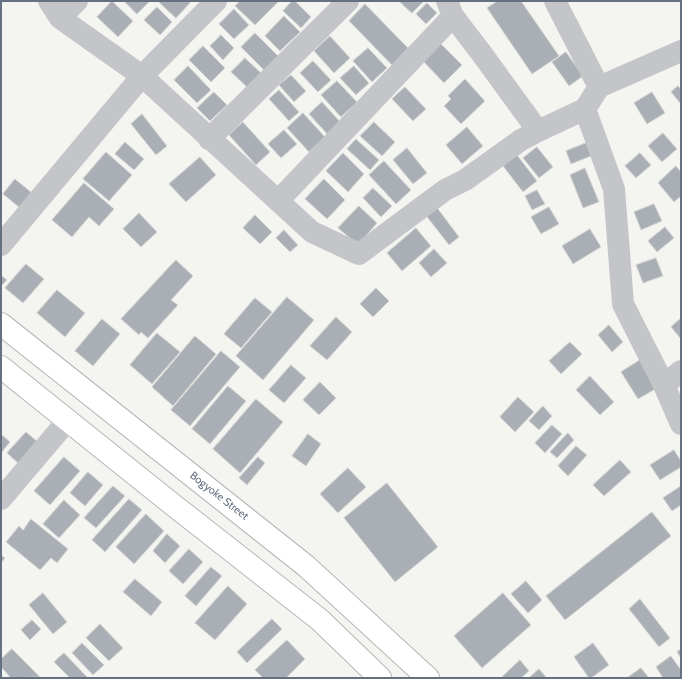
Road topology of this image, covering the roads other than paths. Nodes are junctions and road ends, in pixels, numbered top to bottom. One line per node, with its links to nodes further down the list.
1 (77, 1): 6 (street)
2 (216, 1): 8 (street)
3 (348, 1): 12 (street)
4 (555, 1): 9 (street)
5 (450, 8): 11 (street); 13 (street)
6 (54, 10): 8 (street)
7 (681, 51): 9 (street)
8 (142, 76): 12 (street); 14 (street)
9 (599, 87): 10 (street)
10 (585, 109): 11 (street); 18 (street)
11 (538, 131): 13 (street)
12 (209, 139): 13 (street)
13 (278, 201)
14 (1, 245)
15 (1, 324): 23 (main road, Bogyoke Street)
16 (1, 366): 19 (main road)
17 (681, 371): 18 (street)
18 (664, 385): 20 (street)
19 (68, 420): 21 (street); 22 (main road)
20 (681, 424)
21 (1, 499)
22 (380, 678)
23 (428, 678)

